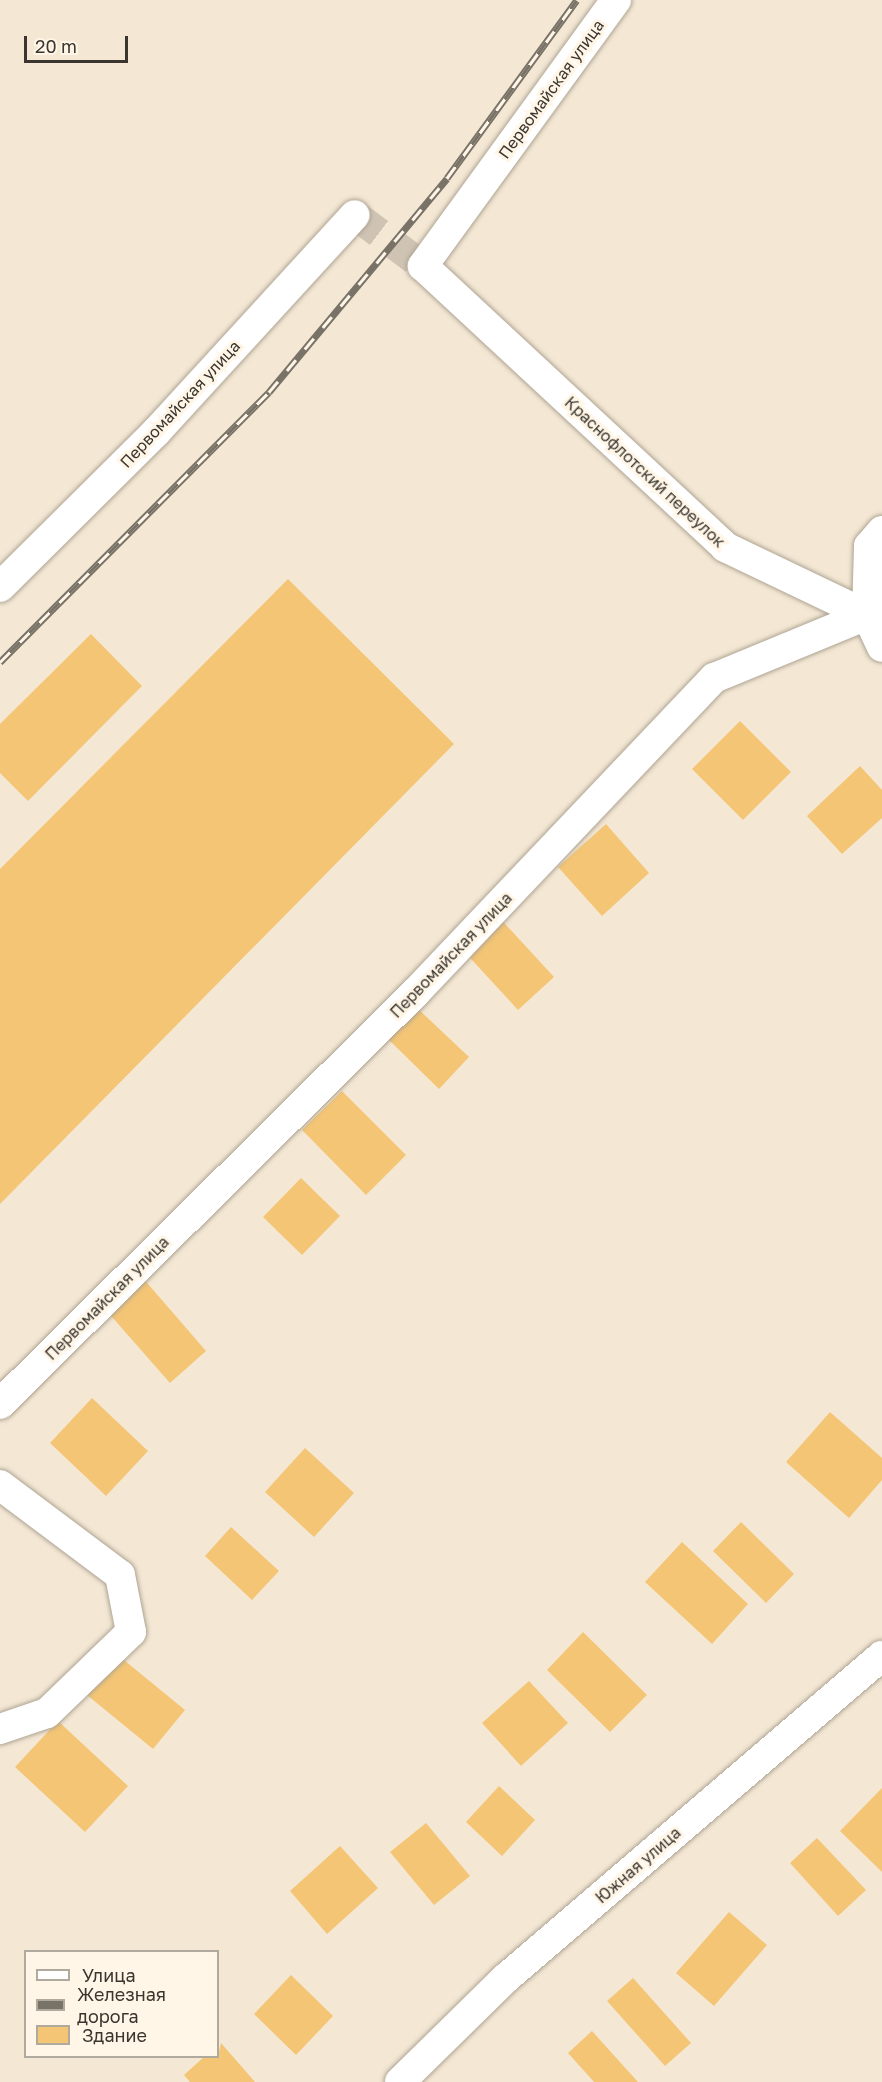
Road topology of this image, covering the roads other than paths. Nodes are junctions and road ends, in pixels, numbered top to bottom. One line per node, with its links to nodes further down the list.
1 (616, 0): 3 (street, Первомайская улица)
2 (356, 215): 5 (street, Первомайская улица)
3 (423, 266): 6 (street, Краснофлотский переулок)
4 (882, 531): 6 (street)
5 (0, 587)
6 (867, 615): 7 (street); 8 (street, Первомайская улица)
7 (882, 647)
8 (0, 1404)
9 (0, 1485): 11 (street)
10 (882, 1656): 12 (street, Южная улица)
11 (0, 1729)
12 (400, 2082)

